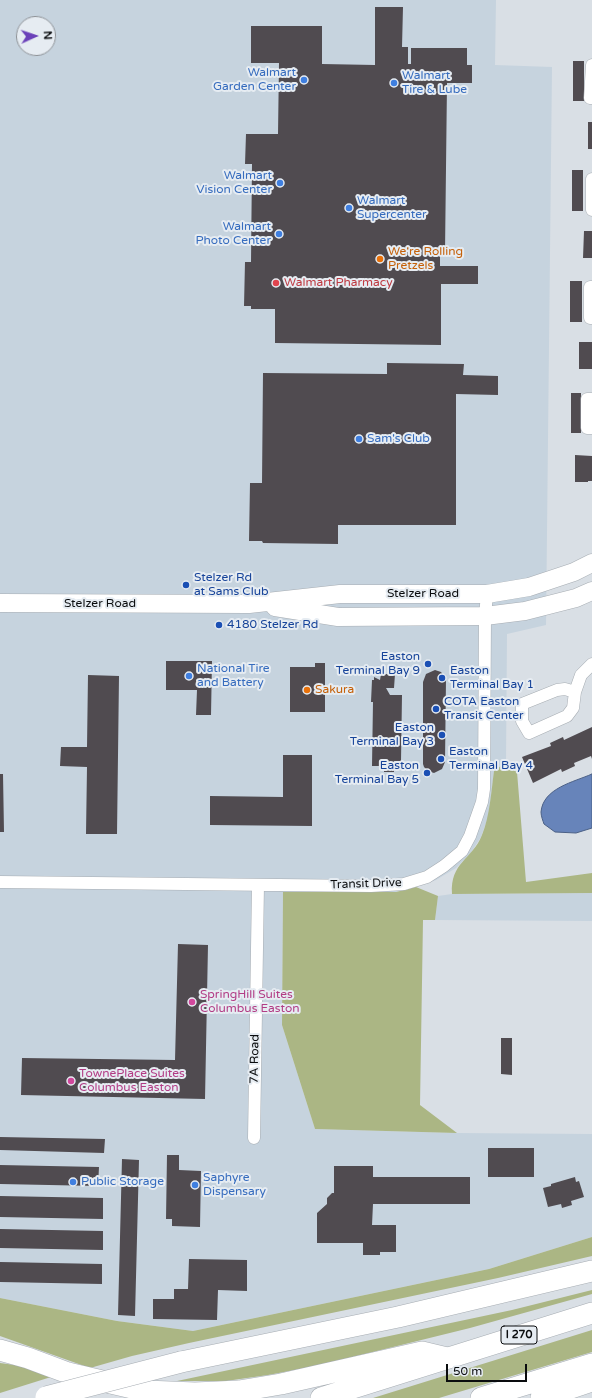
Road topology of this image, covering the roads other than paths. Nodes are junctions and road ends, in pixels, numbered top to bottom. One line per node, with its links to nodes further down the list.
1 (592, 65): 2 (street)
2 (592, 98)
3 (592, 179): 4 (street)
4 (592, 210)
5 (592, 286): 6 (street)
6 (592, 318)
7 (592, 399): 8 (street)
8 (592, 428)
9 (592, 563): 11 (main road, Stelzer Road)
10 (592, 591): 14 (main road, Stelzer Road)
11 (487, 594): 13 (main road, Stelzer Road); 14 (street, Transit Drive)
12 (0, 603): 13 (main road, Stelzer Road)
13 (249, 604): 14 (main road, Stelzer Road)
14 (485, 616): 18 (street, Transit Drive)
15 (592, 664): 16 (street)
16 (575, 692): 16 (street)
17 (0, 882): 18 (street, Transit Drive)
18 (258, 885): 19 (street, 7A Road)
19 (254, 1138)
20 (592, 1270): 26 (highway, bridge)
21 (592, 1313): 23 (highway, I 270)
22 (0, 1350): 23 (highway)
23 (447, 1358): 27 (highway, I 270)
24 (592, 1364): 28 (highway)
25 (592, 1381): 29 (highway)
26 (44, 1398)
27 (321, 1398)
28 (482, 1398)
29 (541, 1398)

